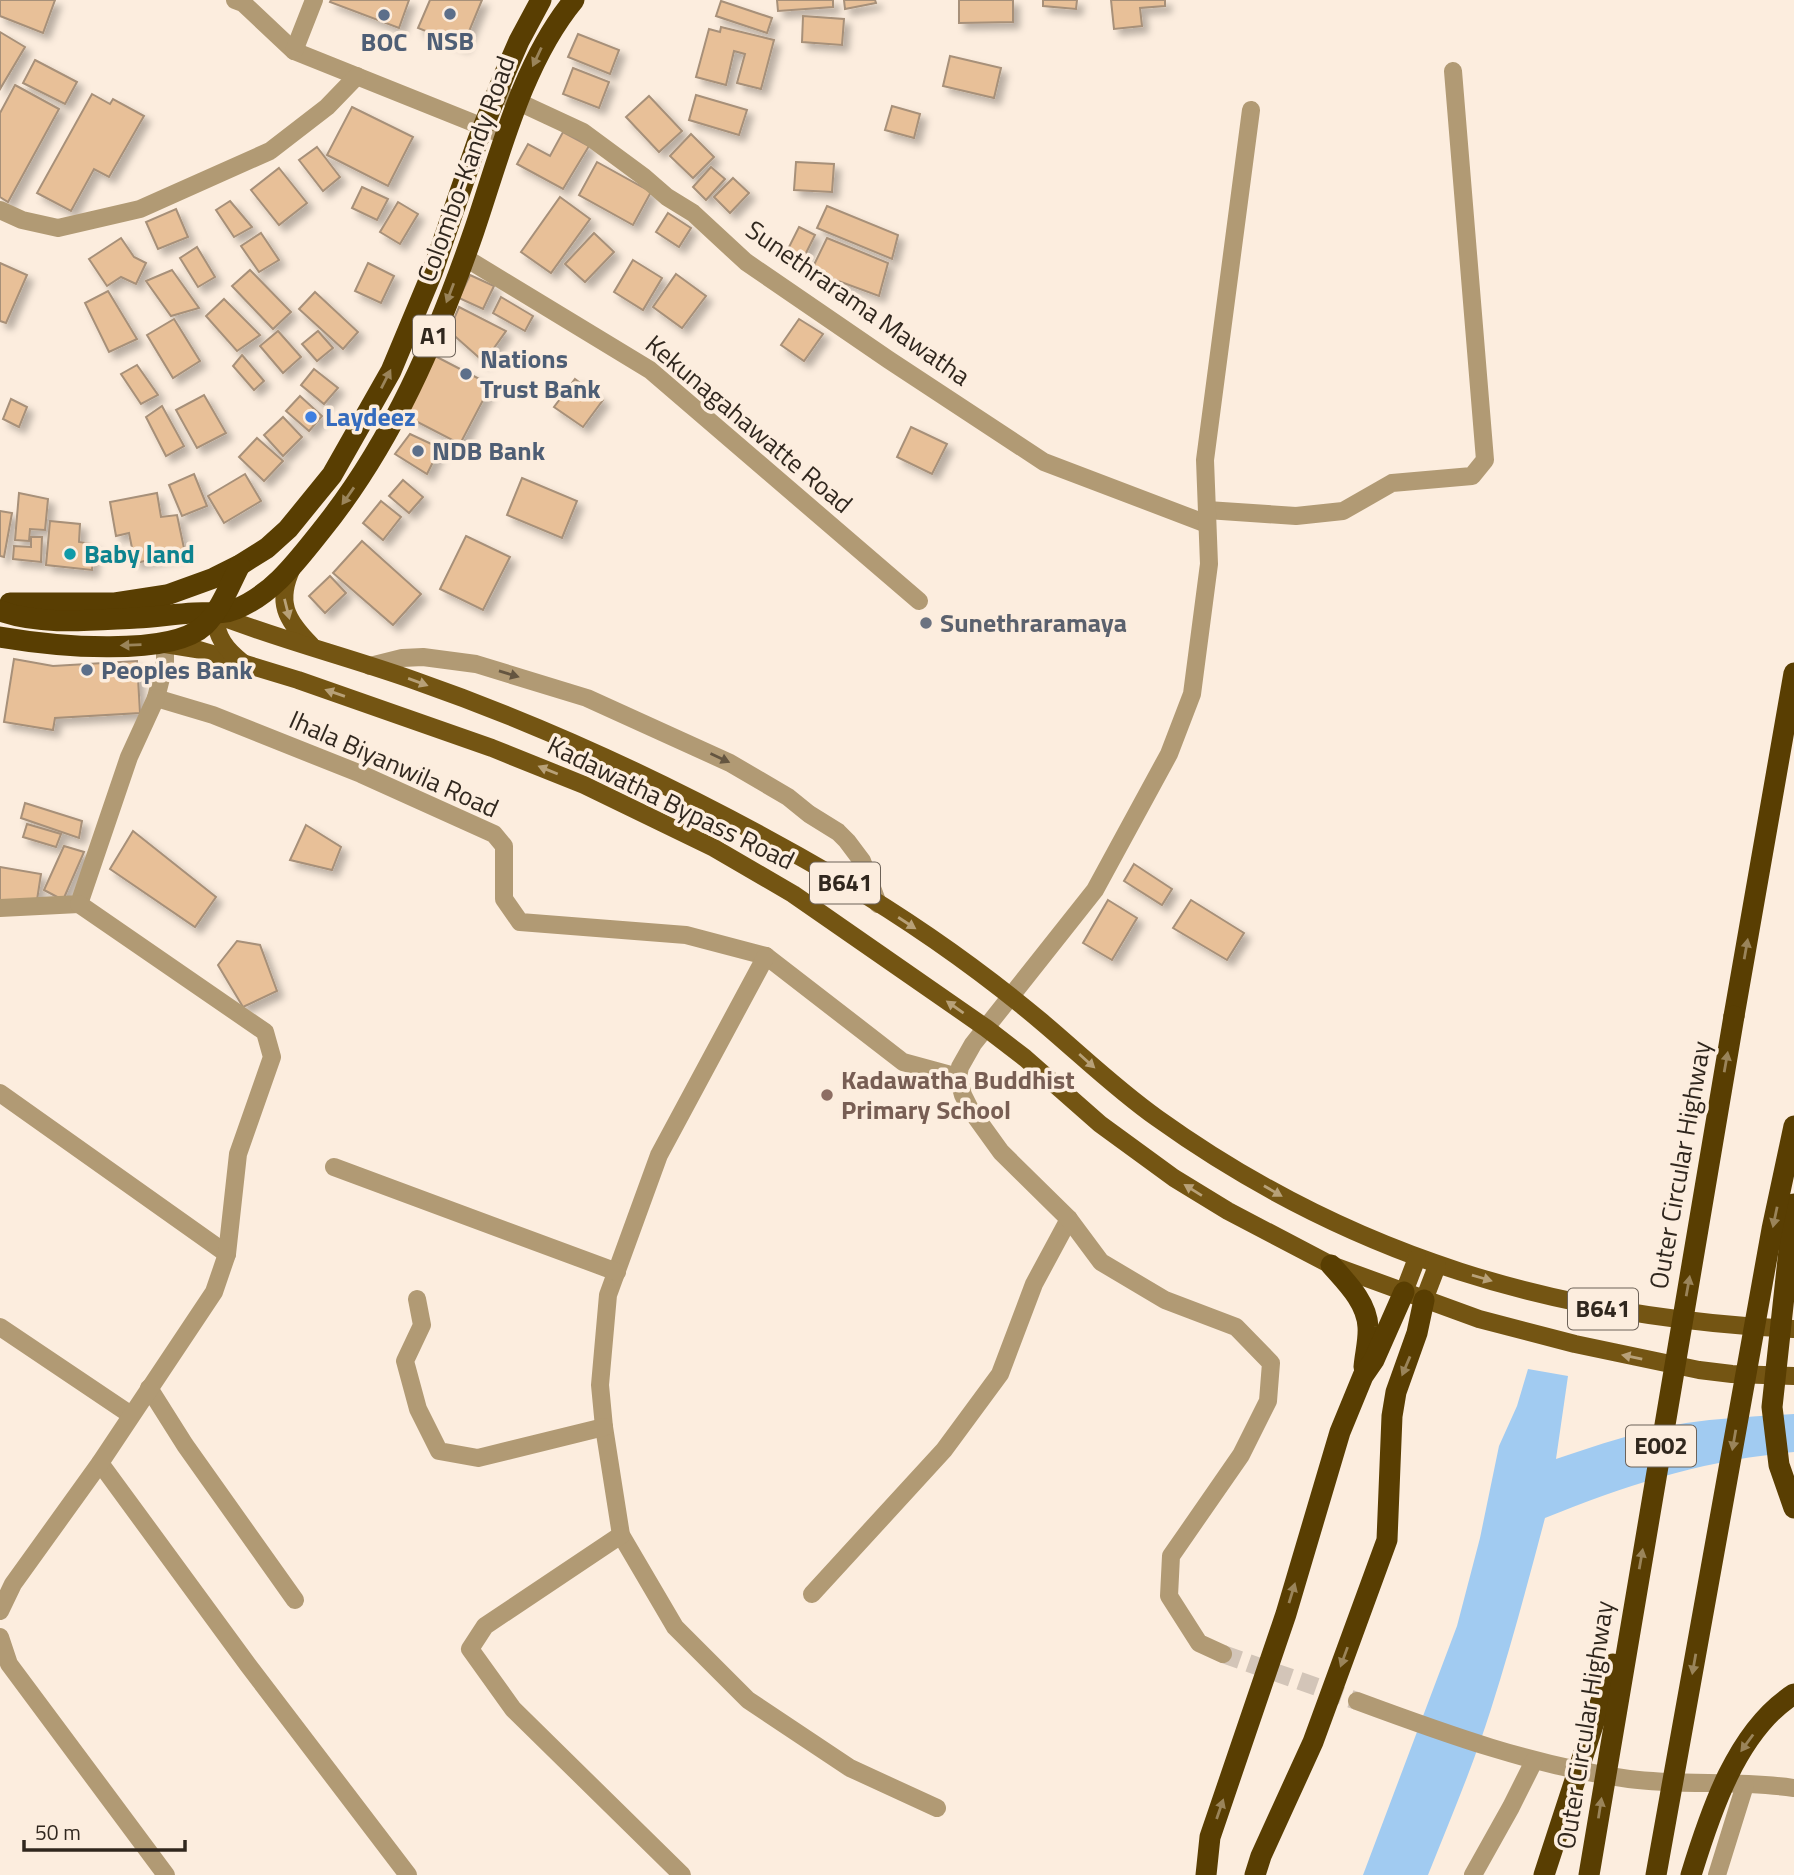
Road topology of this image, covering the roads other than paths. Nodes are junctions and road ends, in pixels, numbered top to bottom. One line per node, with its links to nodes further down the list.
1 (235, 0): 5 (street)
2 (314, 0): 5 (street)
3 (541, 0): 8 (highway, Colombo-Kandy Road / A1)
4 (574, 0): 9 (highway, Colombo-Kandy Road / A1, one-way to 9)
5 (294, 51): 7 (street)
6 (1453, 71): 15 (street, Sunethrarama Mawatha)
7 (356, 76): 11 (street); 13 (street)
8 (497, 92): 9 (street, Sunethrarama Mawatha); 11 (highway, Colombo-Kandy Road / A1)
9 (520, 101): 12 (highway, Colombo-Kandy Road / A1); 15 (street, Sunethrarama Mawatha)
10 (1251, 110): 15 (street)
11 (483, 127): 12 (street); 16 (highway, Colombo-Kandy Road / A1, one-way to 11)
12 (506, 136): 14 (highway, Colombo-Kandy Road / A1)
13 (0, 210)
14 (464, 257): 17 (highway, Colombo-Kandy Road / A1, one-way to 17); 18 (street, Kekunagahawatte Road)
15 (1207, 517): 33 (street)
16 (240, 565): 19 (highway, A1); 21 (highway)
17 (294, 565): 21 (highway, Colombo-Kandy Road / A1); 24 (main road, one-way to 24)
18 (919, 601)
19 (0, 603)
20 (0, 611): 21 (highway, Colombo-Kandy Road / A1)
21 (214, 614): 23 (highway, Colombo-Kandy Road / A1); 24 (main road, Kadawatha Bypass Road / B641); 25 (main road)
22 (0, 637): 23 (highway, Colombo-Kandy Road / A1, one-way to 22)
23 (165, 644): 25 (main road, Kadawatha Bypass Road / B641); 28 (street)
24 (312, 646): 26 (main road, Kadawatha Bypass Road / B641)
25 (243, 663): 34 (main road, Kadawatha Bypass Road / B641, one-way to 25)
26 (370, 666): 30 (main road, Kadawatha Bypass Road / B641, one-way to 30); 30 (street, one-way to 30)
27 (1794, 673): 60 (highway, Outer Circular Highway / E002, one-way to 27, bridge)
28 (156, 698): 29 (street); 32 (street, Ihala Biyanwila Road)
29 (79, 904): 31 (street); 41 (street)
30 (878, 904): 33 (main road, Kadawatha Bypass Road / B641, one-way to 33)
31 (0, 908)
32 (766, 956): 35 (street, Ihala Biyanwila Road); 45 (street)
33 (1010, 996): 34 (street); 42 (main road, Kadawatha Bypass Road / B641, one-way to 42)
34 (986, 1028): 35 (street); 43 (main road, Kadawatha Bypass Road / B641, one-way to 34)
35 (958, 1077): 40 (street)
36 (0, 1093): 41 (street)
37 (1794, 1126): 79 (highway, E002, one-way to 79, bridge)
38 (334, 1167): 45 (street)
39 (1794, 1204): 56 (highway, bridge)
40 (1069, 1219): 59 (street); 64 (street)
41 (227, 1254): 52 (street)
42 (1417, 1258): 44 (main road, Kadawatha Bypass Road / B641); 46 (main road)
43 (1331, 1265): 46 (main road, Kadawatha Bypass Road / B641); 50 (highway)
44 (1437, 1266): 46 (main road); 49 (main road, Kadawatha Bypass Road / B641, one-way to 49)
45 (617, 1272): 54 (street)
46 (1414, 1296): 50 (highway); 51 (main road, Kadawatha Bypass Road / B641, one-way to 46); 75 (highway, one-way to 75)
47 (418, 1299): 54 (street)
48 (0, 1327): 53 (street)
49 (1794, 1329)
50 (1363, 1376): 74 (highway, one-way to 50)
51 (1794, 1376)
52 (149, 1388): 53 (street); 61 (street)
53 (131, 1415): 55 (street)
54 (604, 1427): 57 (street)
55 (100, 1463): 58 (street); 72 (street)
56 (1794, 1508)
57 (621, 1535): 70 (street); 73 (street)
58 (6, 1579): 62 (street)
59 (812, 1594)
60 (1636, 1594): 77 (highway, bridge); 78 (highway, Outer Circular Highway / E002, one-way to 60, bridge)
61 (295, 1600)
62 (0, 1611)
63 (0, 1637): 71 (street)
64 (1223, 1654)
65 (1794, 1694): 80 (highway, one-way to 80, bridge)
66 (1357, 1701): 67 (street)
67 (1534, 1761): 68 (street); 76 (street)
68 (1745, 1785): 69 (street); 81 (street)
69 (1794, 1788)
70 (937, 1808)
71 (166, 1875)
72 (408, 1875)
73 (682, 1875)
74 (1206, 1875)
75 (1255, 1875)
76 (1473, 1875)
77 (1544, 1875)
78 (1589, 1875)
79 (1656, 1875)
80 (1691, 1875)
81 (1717, 1875)

